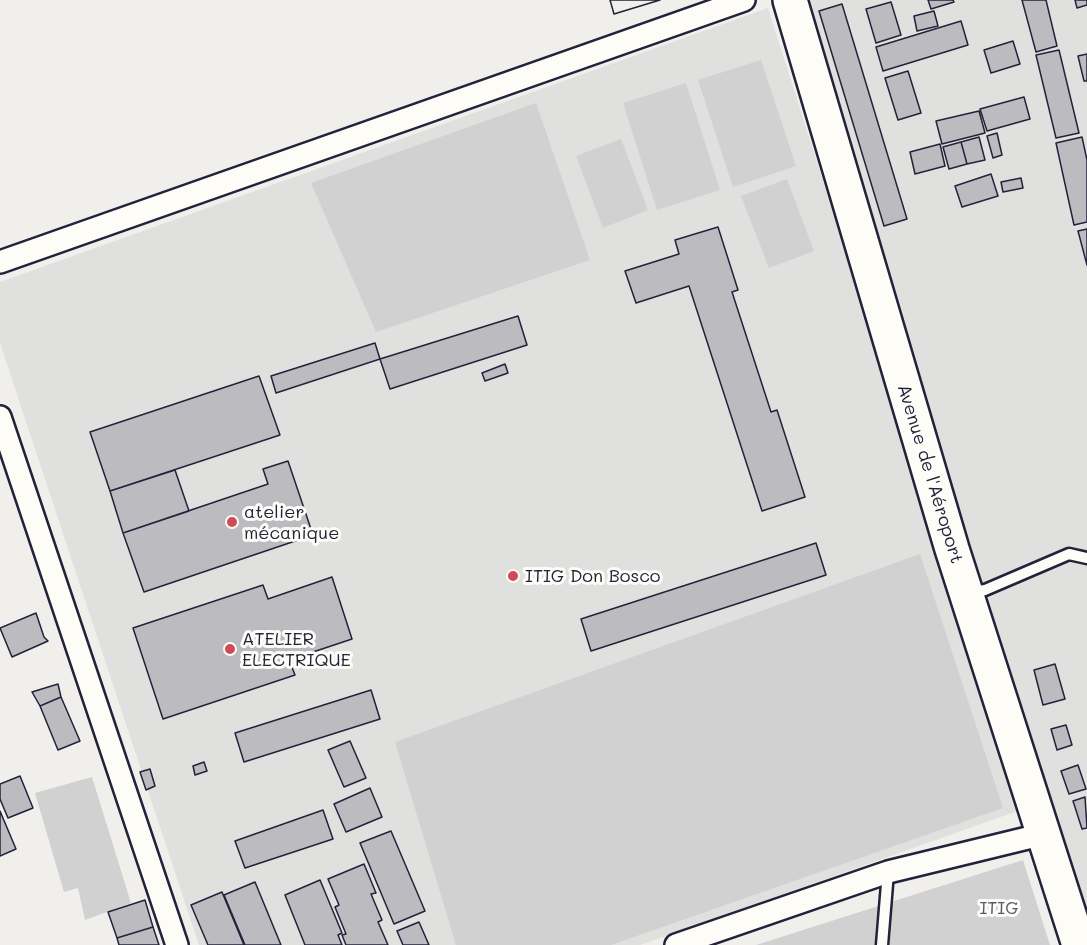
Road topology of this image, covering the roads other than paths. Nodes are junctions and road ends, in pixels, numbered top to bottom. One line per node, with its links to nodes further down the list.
1 (744, 0): 3 (street)
2 (790, 0): 6 (highway, Avenue de l'Aéroport)
3 (0, 262)
4 (0, 417): 9 (street)
5 (1087, 558): 6 (lane)
6 (967, 594): 7 (highway, Avenue de l'Aéroport)
7 (1044, 834): 8 (street); 12 (highway, Avenue de l'Aéroport)
8 (888, 872): 10 (street); 11 (lane)
9 (177, 945)
10 (676, 945)
11 (882, 945)
12 (1078, 945)

